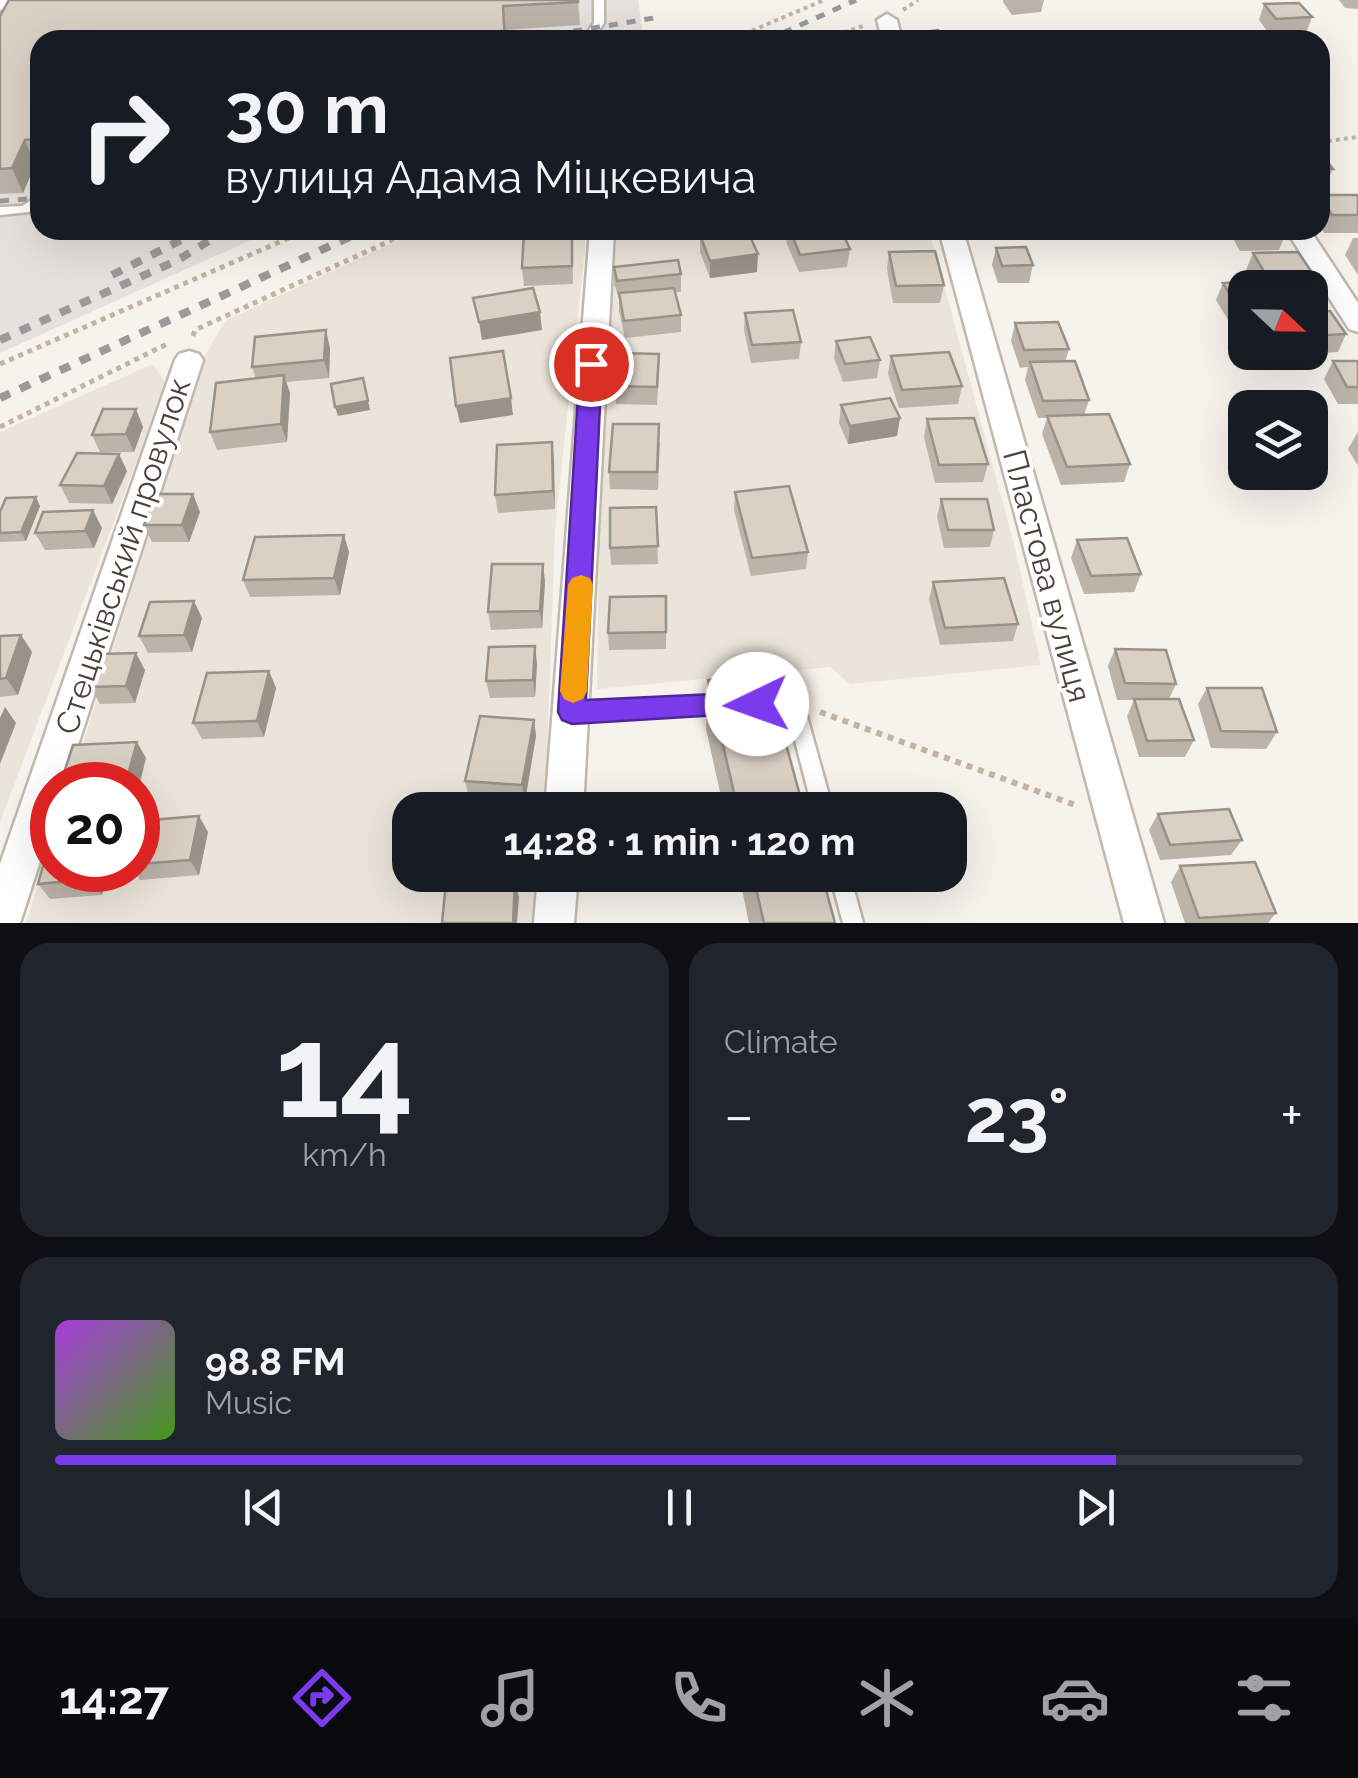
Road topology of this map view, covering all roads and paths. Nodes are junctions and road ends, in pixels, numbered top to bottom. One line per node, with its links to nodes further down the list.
1 (4, 0): 4 (lane)
2 (599, 0): 5 (lane)
3 (824, 0): 6 (path)
4 (0, 7)
5 (594, 30)
6 (754, 30)
7 (1358, 136): 8 (path)
8 (1330, 140)
9 (30, 206): 10 (lane)
10 (0, 211)
11 (284, 240): 18 (path)
12 (395, 240): 17 (path)
13 (601, 240): 21 (street)
14 (954, 240): 24 (street, Пластова вулиця)
15 (1305, 240): 16 (street)
16 (1355, 312)
17 (192, 345): 19 (path); 27 (street, Стецьківський провулок)
18 (0, 364)
19 (0, 427)
20 (794, 702): 21 (lane); 23 (lane); 24 (path)
21 (572, 712): 22 (street)
22 (565, 792)
23 (818, 792)
24 (1113, 818): 30 (street, Пластова вулиця)
25 (557, 892): 28 (street)
26 (845, 892): 29 (lane)
27 (0, 923)
28 (554, 923)
29 (853, 923)
30 (1144, 923)

